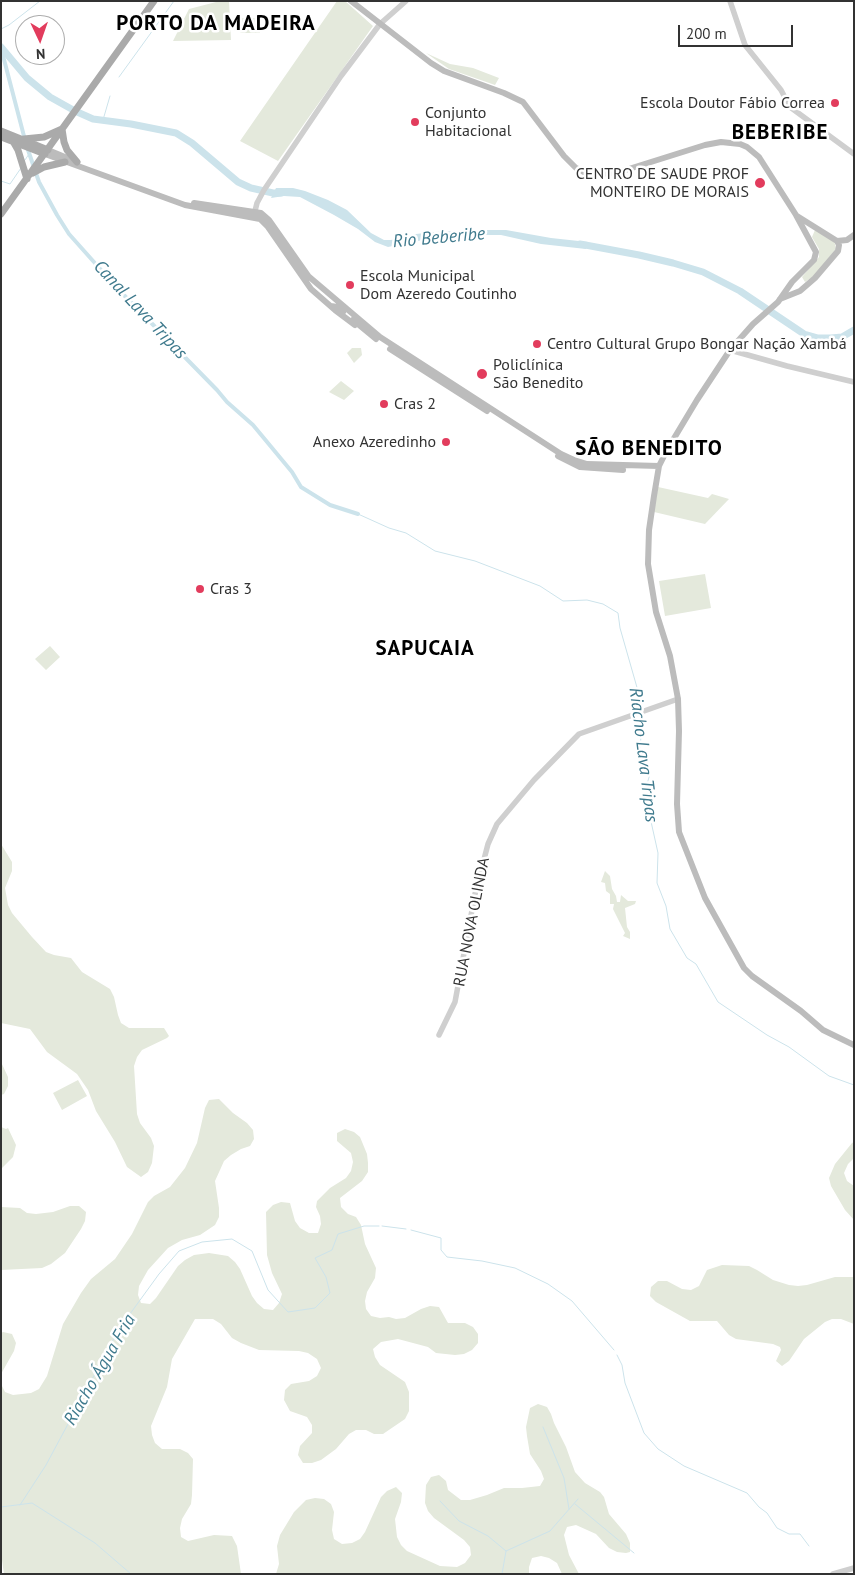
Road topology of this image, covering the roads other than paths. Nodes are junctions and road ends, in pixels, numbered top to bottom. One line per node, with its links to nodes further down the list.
1 (154, 1): 6 (main road)
2 (351, 1): 5 (main road)
3 (406, 1): 5 (street)
4 (730, 1): 10 (street)
5 (380, 24): 16 (street); 17 (main road)
6 (62, 129): 8 (main road); 9 (main road); 12 (main road)
7 (2, 133): 8 (main road)
8 (24, 142): 9 (main road); 14 (main road)
9 (46, 152): 11 (main road); 12 (main road); 13 (main road)
10 (854, 154)
11 (66, 162): 13 (main road); 16 (main road)
12 (77, 162): 16 (main road)
13 (36, 169): 14 (main road)
14 (28, 177): 15 (main road)
15 (1, 214)
16 (254, 214): 27 (main road); 27 (main road)
17 (796, 215): 18 (main road); 19 (main road)
18 (815, 226): 19 (main road); 21 (main road)
19 (805, 233): 22 (main road)
20 (854, 235): 21 (main road)
21 (837, 241): 23 (main road)
22 (792, 282): 23 (main road); 24 (main road)
23 (800, 291): 24 (main road)
24 (780, 300): 25 (main road)
25 (730, 350): 26 (street); 27 (main road)
26 (854, 382)
27 (659, 468): 28 (main road)
28 (678, 699): 29 (street, RUA NOVA OLINDA); 30 (main road)
29 (439, 1035)
30 (854, 1045)
31 (854, 1568): 32 (street)
32 (833, 1574)

